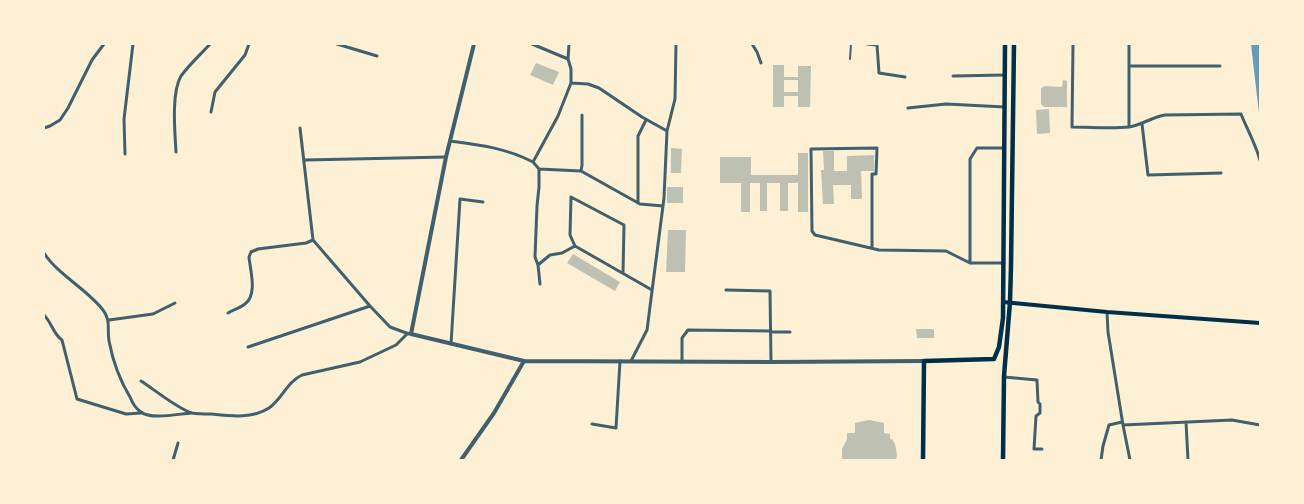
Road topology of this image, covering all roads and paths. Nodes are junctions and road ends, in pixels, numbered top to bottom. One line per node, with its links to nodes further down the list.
1 (104, 44): 34 (street)
2 (133, 44): 40 (street)
3 (210, 44): 39 (street)
4 (249, 44): 29 (street)
5 (337, 44): 17 (street)
6 (474, 44): 37 (street)
7 (532, 44): 18 (street)
8 (569, 44): 18 (street)
9 (675, 44): 36 (street)
10 (752, 44): 20 (street)
11 (851, 44): 19 (street)
12 (867, 44): 25 (street)
13 (1005, 44): 23 (main road)
14 (1014, 44): 63 (main road)
15 (1073, 44): 33 (street)
16 (1129, 44): 21 (street)
17 (378, 56)
18 (568, 59): 26 (street)
19 (850, 59)
20 (761, 63)
21 (1129, 66): 22 (street); 33 (street)
22 (1220, 66)
23 (1005, 75): 24 (street); 27 (main road)
24 (953, 76)
25 (905, 77)
26 (571, 83): 31 (street); 44 (street)
27 (1005, 107): 28 (street); 38 (main road)
28 (908, 108)
29 (211, 112)
30 (582, 115): 46 (street)
31 (646, 119): 36 (street); 49 (street)
32 (1142, 124): 33 (street); 43 (street); 47 (street)
33 (1129, 127)
34 (44, 128)
35 (300, 128): 42 (street)
36 (667, 131): 50 (street)
37 (450, 141): 41 (street); 44 (street)
38 (1004, 148): 55 (street); 56 (main road)
39 (176, 152)
40 (125, 154)
41 (446, 157): 42 (street); 73 (street)
42 (305, 160): 51 (street)
43 (1260, 160)
44 (533, 162): 45 (street)
45 (539, 169): 46 (street); 57 (street)
46 (581, 171): 49 (street)
47 (1221, 173)
48 (483, 202): 74 (street)
49 (638, 203): 50 (street)
50 (663, 206): 60 (street)
51 (313, 240): 65 (street); 67 (street)
52 (575, 246): 57 (street); 58 (street); 58 (street)
53 (872, 248): 53 (street); 55 (street)
54 (44, 253): 69 (street)
55 (970, 263): 56 (street)
56 (1004, 263): 62 (main road)
57 (538, 265): 59 (street)
58 (623, 273): 60 (street)
59 (540, 284)
60 (652, 290): 80 (street)
61 (726, 290): 71 (street)
62 (1004, 302): 63 (main road); 77 (main road)
63 (1010, 302): 66 (main road); 76 (main road)
64 (175, 303): 69 (street)
65 (369, 306): 73 (street); 75 (street)
66 (1107, 312): 70 (main road); 90 (street)
67 (228, 313)
68 (44, 315): 86 (street)
69 (109, 320): 86 (street)
70 (1260, 323)
71 (771, 332): 72 (street); 82 (street); 83 (street)
72 (790, 332)
73 (409, 334): 74 (street); 87 (street)
74 (451, 344): 78 (street)
75 (248, 347)
76 (1006, 348): 77 (main road); 84 (main road)
77 (994, 359): 81 (main road); 84 (main road)
78 (524, 361): 79 (street); 95 (street)
79 (620, 361): 80 (street); 89 (street)
80 (631, 361): 82 (street)
81 (924, 361): 83 (street); 96 (main road)
82 (682, 362): 83 (street)
83 (771, 362)
84 (1004, 377): 93 (street); 97 (main road)
85 (141, 381): 87 (street)
86 (141, 413): 87 (street)
87 (193, 413)
88 (1186, 422): 90 (street); 91 (street); 100 (street)
89 (592, 424)
90 (1123, 424): 98 (street); 99 (street)
91 (1260, 425)
92 (178, 443): 94 (street)
93 (1042, 449)
94 (173, 460)
95 (461, 460)
96 (923, 460)
97 (1003, 460)
98 (1101, 460)
99 (1130, 460)
100 (1188, 460)

